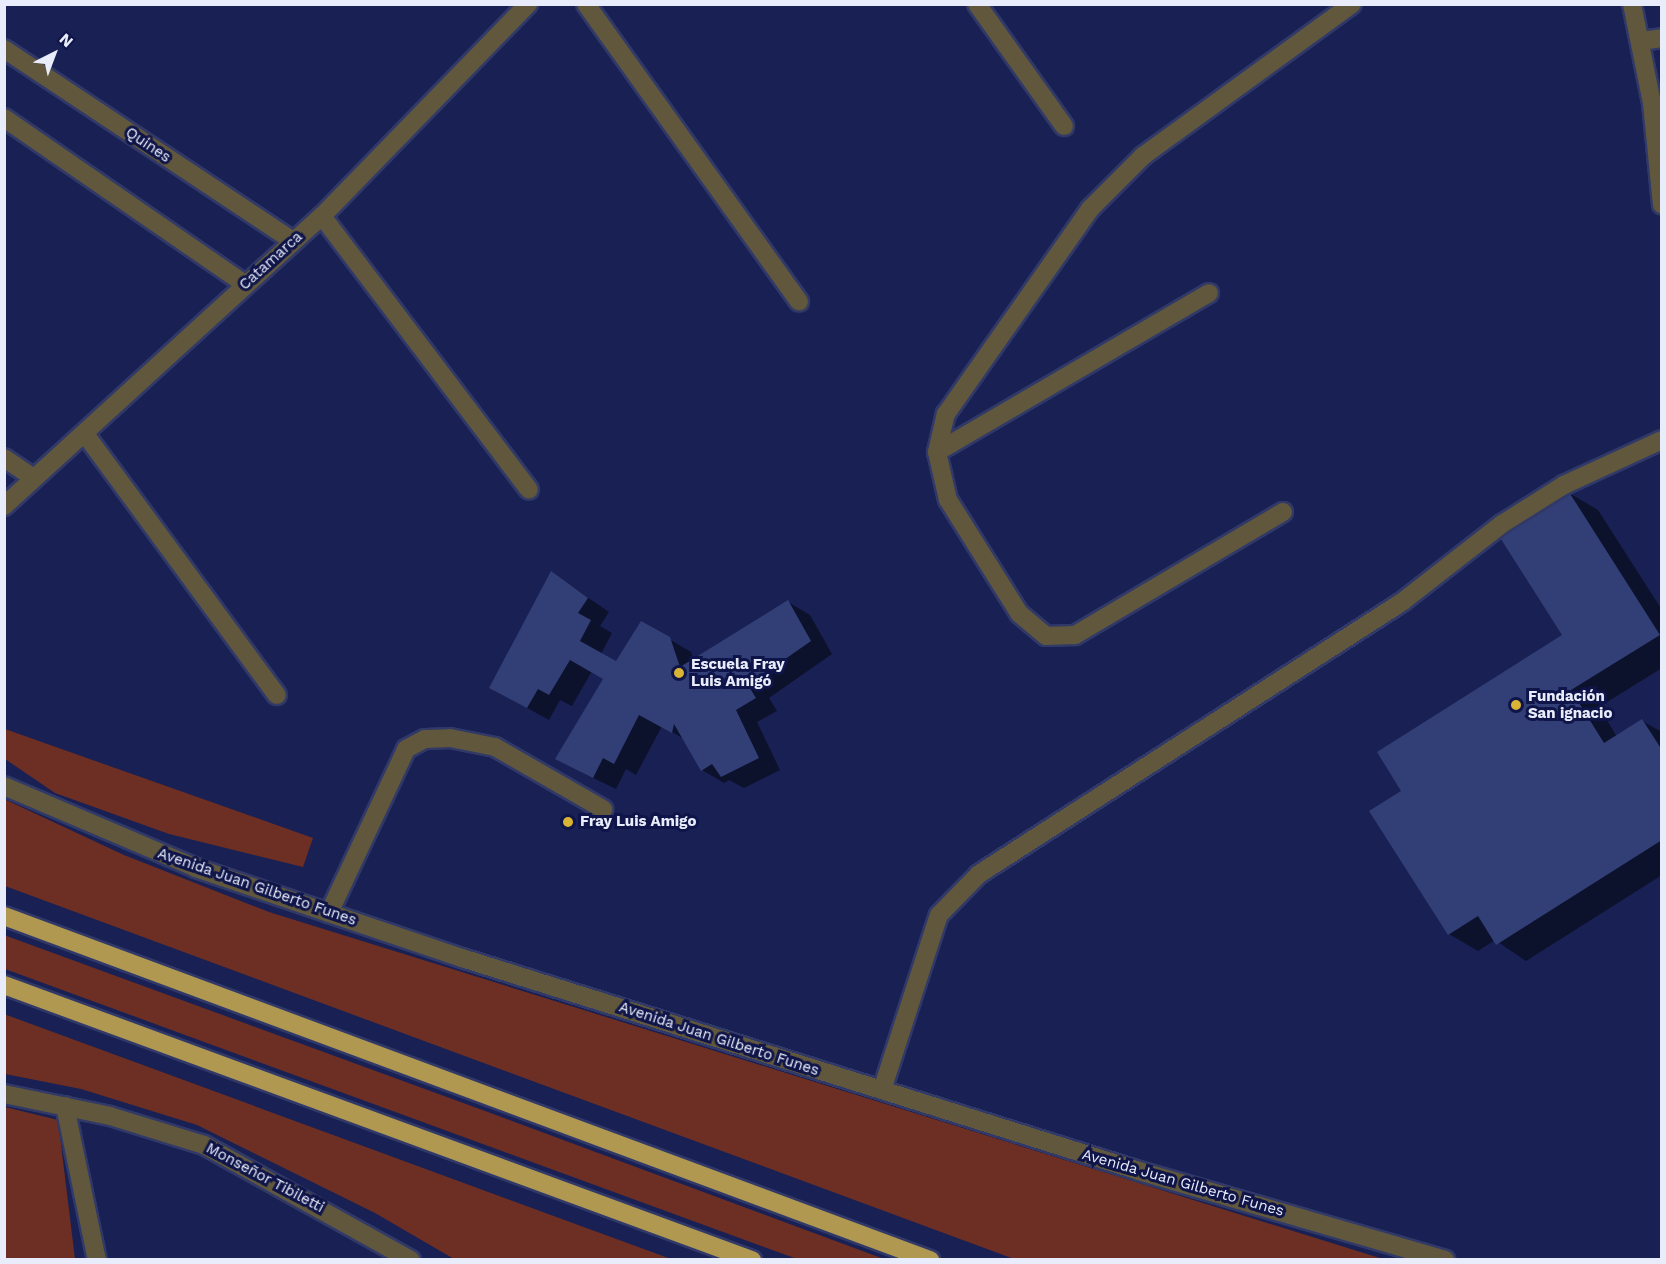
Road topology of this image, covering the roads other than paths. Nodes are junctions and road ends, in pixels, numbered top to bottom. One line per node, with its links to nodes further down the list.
1 (528, 4): 12 (street, Catamarca)
2 (586, 4): 16 (street)
3 (977, 4): 10 (street)
4 (1352, 4): 19 (street)
5 (1632, 4): 7 (street)
6 (1662, 38): 7 (street)
7 (1641, 42): 11 (street)
8 (4, 49): 13 (street, Quines)
9 (4, 118): 14 (street)
10 (1064, 126)
11 (1662, 205)
12 (322, 216): 13 (street, Catamarca); 22 (street)
13 (292, 240): 14 (street, Catamarca)
14 (245, 284): 17 (street, Catamarca)
15 (1209, 293): 19 (street)
16 (798, 302)
17 (85, 434): 21 (street, Catamarca); 25 (street)
18 (1662, 440): 31 (street)
19 (937, 452): 24 (street)
20 (4, 458): 21 (street)
21 (34, 478): 23 (street, Catamarca)
22 (529, 490)
23 (4, 506)
24 (1283, 512)
25 (277, 695)
26 (4, 786): 28 (street, Avenida Juan Gilberto Funes)
27 (603, 809): 28 (street)
28 (328, 912): 31 (street, Avenida Juan Gilberto Funes)
29 (4, 916): 37 (highway)
30 (4, 985): 36 (highway)
31 (882, 1090): 38 (street, Avenida Juan Gilberto Funes)
32 (4, 1094): 33 (street, Monseñor Tibiletti)
33 (65, 1106): 34 (street); 35 (street, Monseñor Tibiletti)
34 (97, 1260)
35 (411, 1260)
36 (752, 1260)
37 (930, 1260)
38 (1445, 1260)

